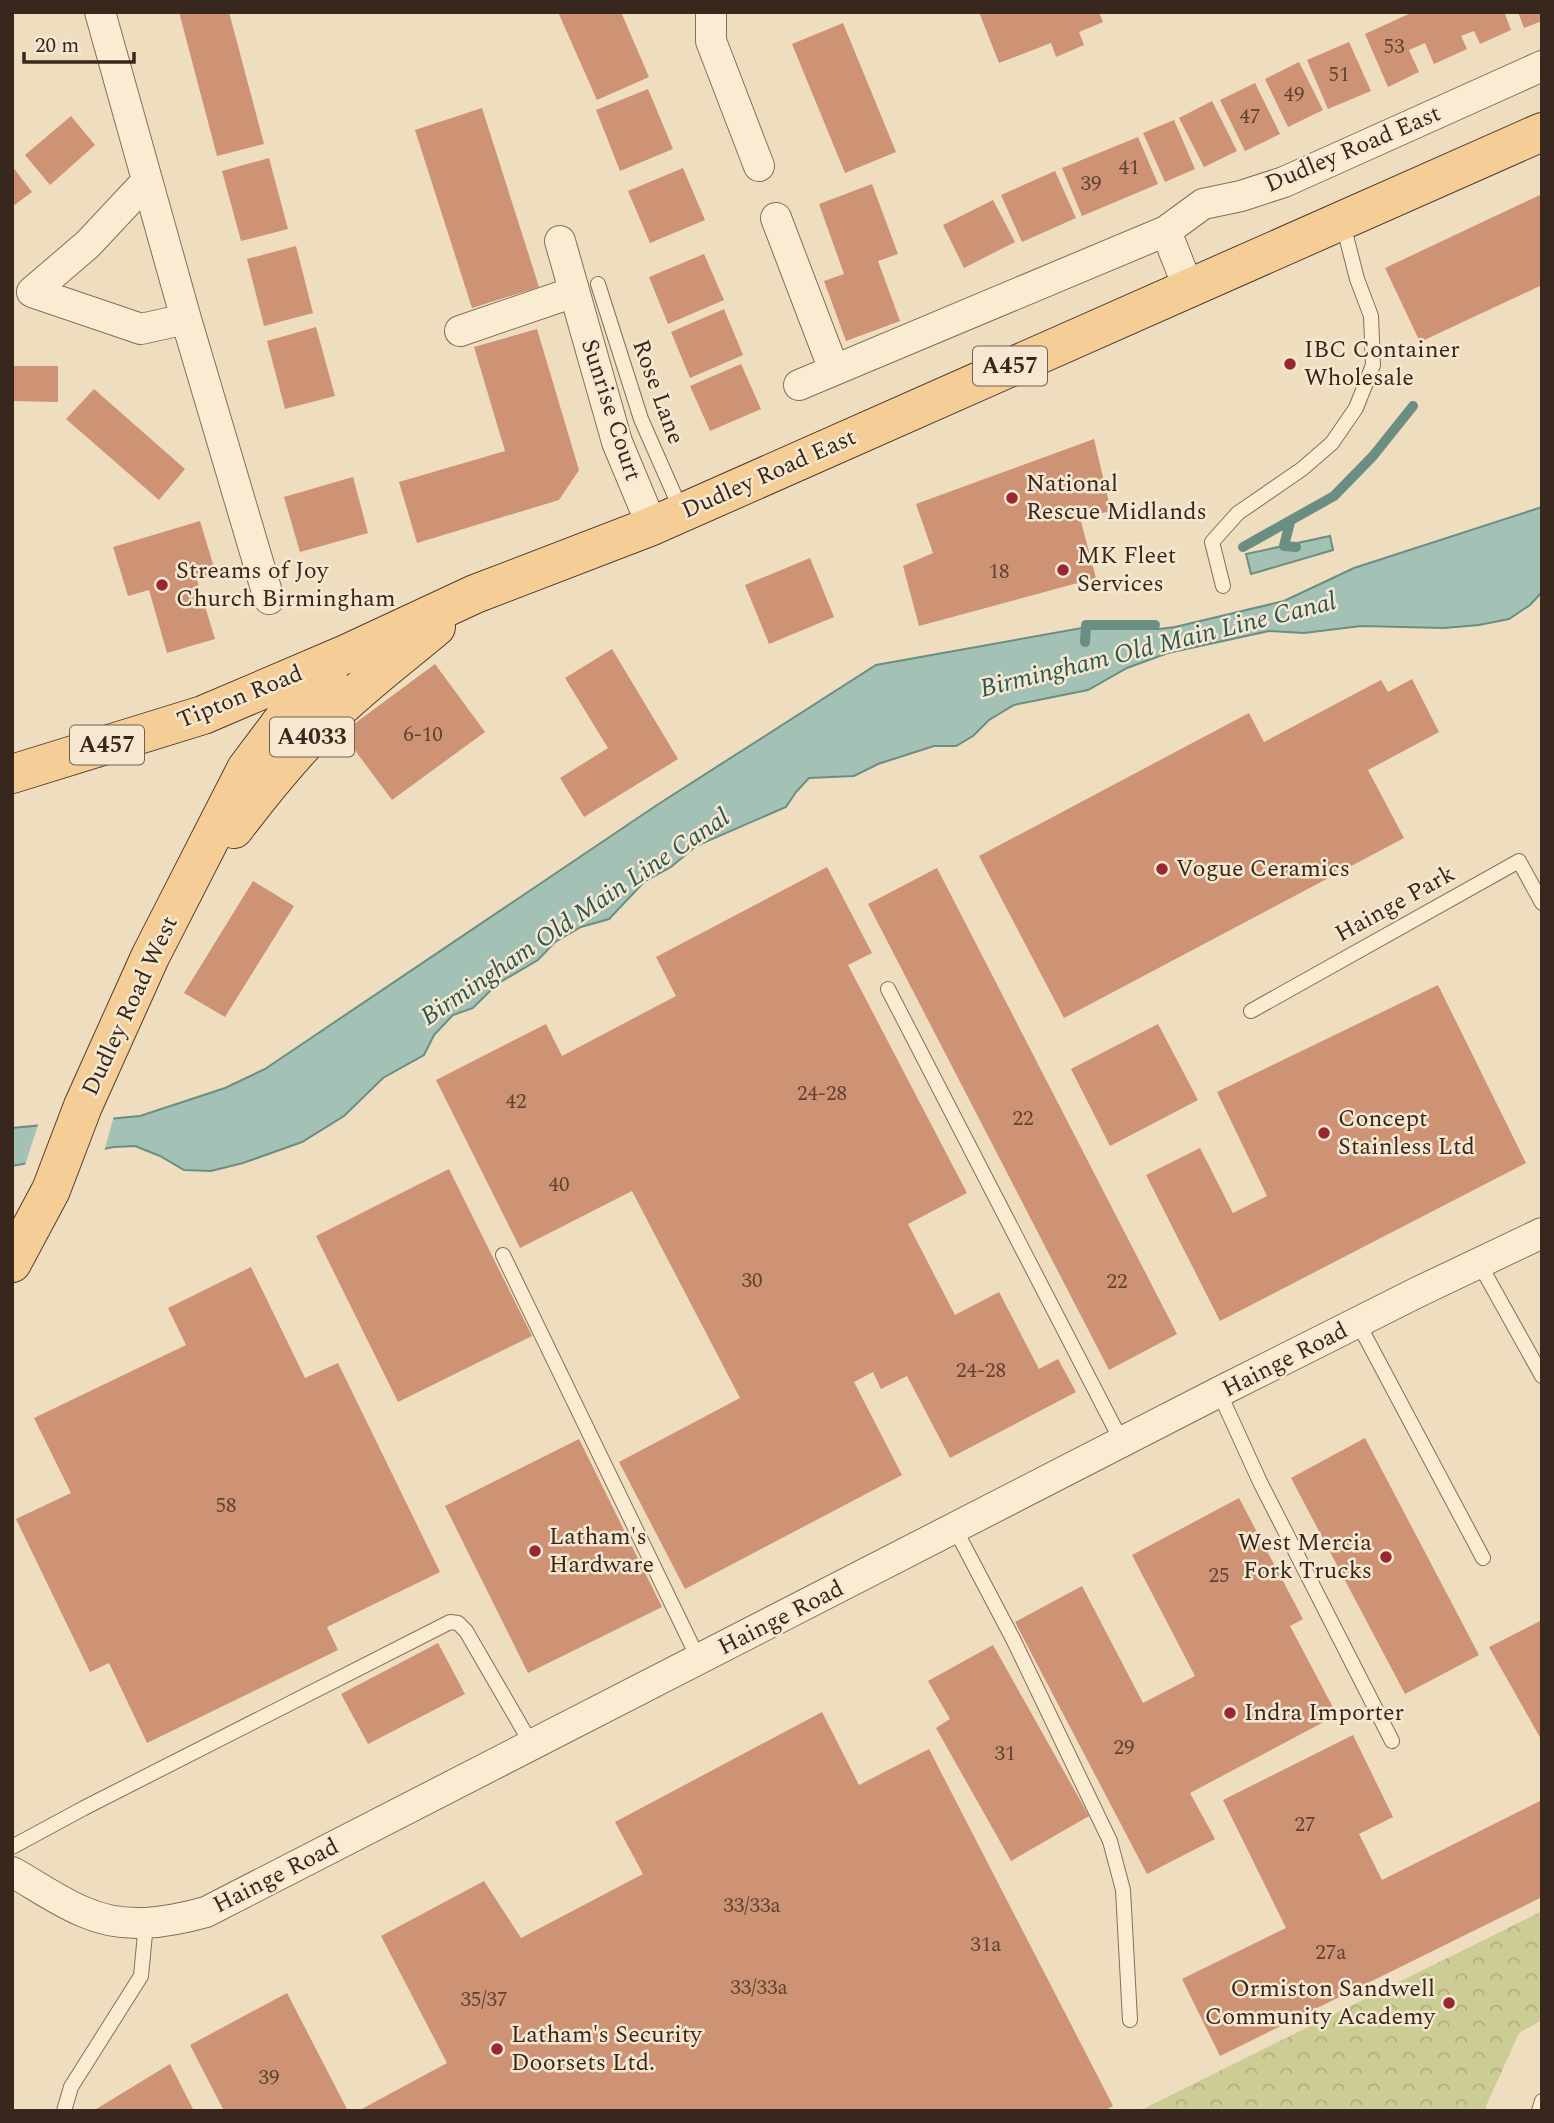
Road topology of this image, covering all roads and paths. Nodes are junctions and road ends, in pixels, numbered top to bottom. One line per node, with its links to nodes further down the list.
1 (100, 12): 6 (street)
2 (711, 12): 5 (street)
3 (1542, 66): 9 (street, Dudley Road East)
4 (1542, 132): 8 (main road, Dudley Road East / A457)
5 (759, 166)
6 (147, 181): 13 (street); 14 (street)
7 (776, 218): 16 (street)
8 (1342, 219): 11 (main road, Dudley Road East / A457); 19 (lane)
9 (1166, 231): 11 (street); 16 (street, Dudley Road East)
10 (560, 241): 12 (street, Sunrise Court)
11 (1188, 287): 18 (main road, Dudley Road East / A457)
12 (586, 288): 15 (street); 18 (street, Sunrise Court)
13 (22, 293): 14 (street)
14 (186, 319): 21 (street)
15 (460, 331)
16 (834, 370): 17 (street, Dudley Road East)
17 (799, 385)
18 (667, 519): 20 (main road, Dudley Road East / A457)
19 (1223, 586)
20 (475, 594): 22 (main road, Dudley Road East / A457); 27 (main road, Dudley Road West / A4033)
21 (269, 599)
22 (346, 654): 23 (main road, Tipton Road / A457); 24 (main road, Dudley Road West / A4033)
23 (203, 715): 24 (main road, A4033); 25 (main road, Tipton Road / A457)
24 (246, 769): 27 (main road, Dudley Road West / A4033)
25 (12, 774)
26 (1542, 903): 29 (lane, Hainge Park)
27 (176, 906): 32 (main road, Dudley Road West / A4033)
28 (888, 989): 37 (lane)
29 (1251, 1011)
30 (1542, 1233): 33 (street, Hainge Road)
31 (503, 1255): 40 (lane)
32 (12, 1263)
33 (1479, 1263): 34 (street, Hainge Road); 35 (lane)
34 (1358, 1323): 36 (street, Hainge Road); 39 (lane)
35 (1542, 1376)
36 (1219, 1392): 37 (street, Hainge Road); 41 (lane)
37 (1123, 1444): 38 (street, Hainge Road)
38 (955, 1529): 40 (street, Hainge Road); 46 (lane)
39 (1483, 1558)
40 (699, 1660): 42 (street, Hainge Road)
41 (1392, 1741)
42 (532, 1745): 43 (lane); 45 (street, Hainge Road)
43 (12, 1847)
44 (12, 1872): 45 (street, Hainge Road)
45 (146, 1923): 48 (lane)
46 (1130, 2020)
47 (1542, 2101): 49 (lane)
48 (64, 2111)
49 (1539, 2111)

